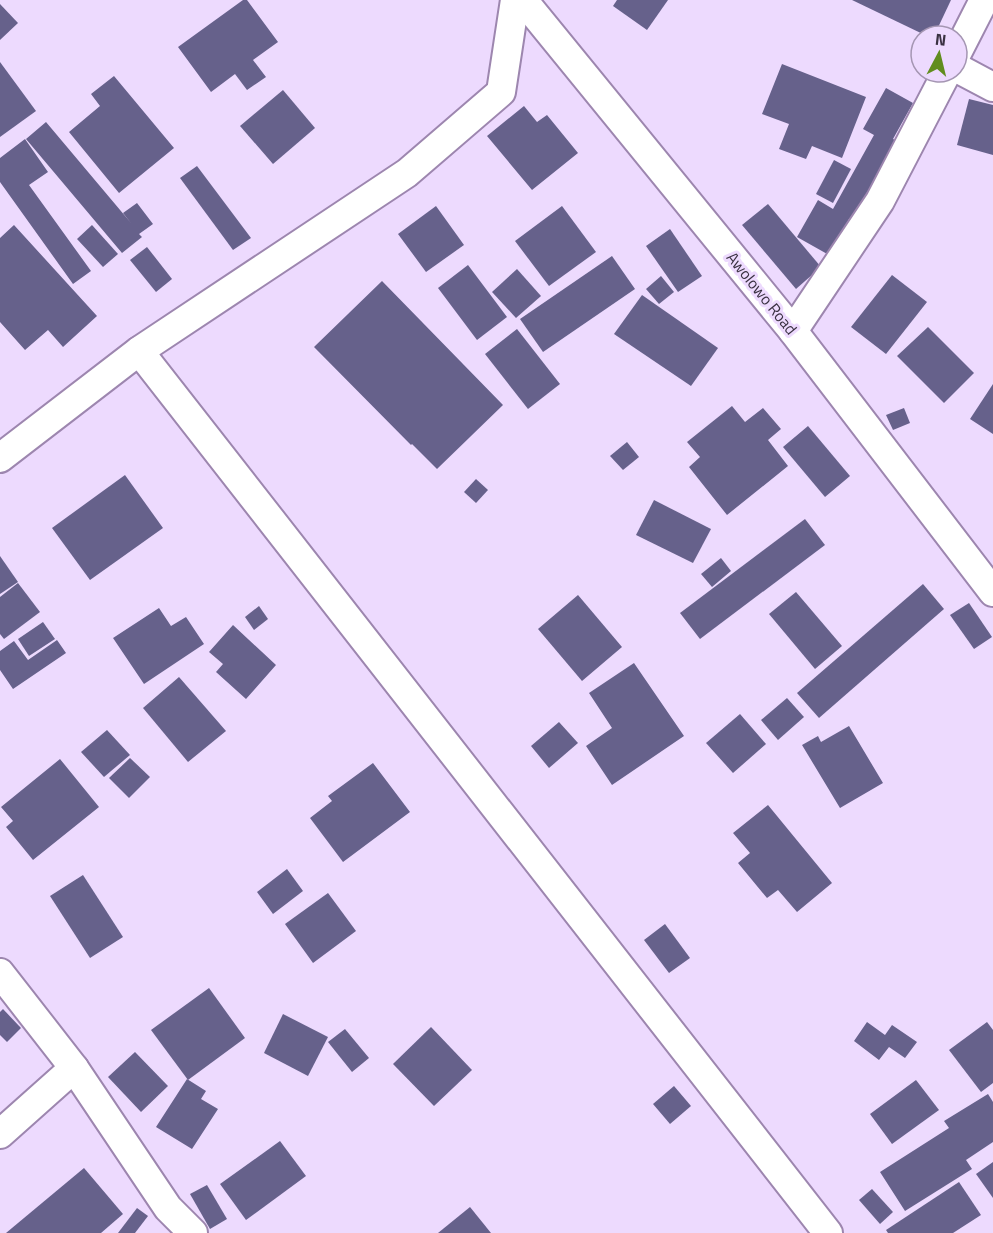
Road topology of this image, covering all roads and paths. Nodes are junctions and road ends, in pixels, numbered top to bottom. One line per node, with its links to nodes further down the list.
1 (515, 0): 9 (street)
2 (523, 0): 8 (street, Awolowo Road)
3 (984, 0): 4 (street)
4 (969, 29)
5 (969, 74): 7 (street)
6 (941, 84): 8 (street)
7 (993, 87)
8 (793, 331): 11 (street, Awolowo Road)
9 (139, 351): 10 (street); 16 (street)
10 (0, 458)
11 (993, 592)
12 (0, 973): 13 (street)
13 (74, 1068): 14 (street); 15 (street)
14 (0, 1134)
15 (193, 1233)
16 (828, 1233)

